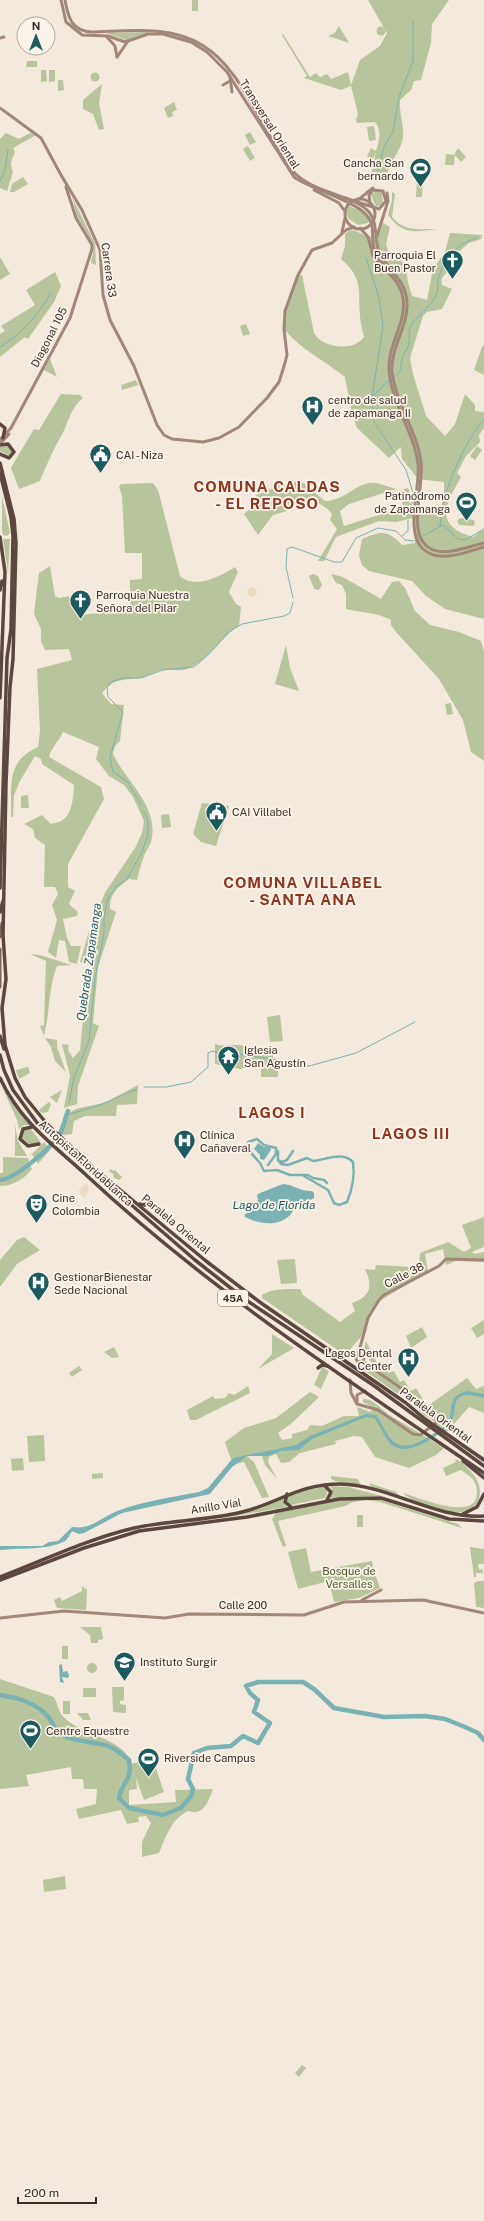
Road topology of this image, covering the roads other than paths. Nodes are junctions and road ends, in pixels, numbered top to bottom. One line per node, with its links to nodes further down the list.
1 (61, 0): 3 (main road)
2 (65, 0): 14 (main road, Transversal Oriental)
3 (104, 35): 6 (main road); 6 (main road)
4 (4, 36): 5 (main road)
5 (0, 38)
6 (128, 41): 7 (main road, Transversal Oriental)
7 (230, 79): 8 (main road); 9 (main road); 12 (main road, Transversal Oriental)
8 (223, 85)
9 (232, 92)
10 (0, 108): 11 (main road, Carrera 33)
11 (66, 184): 21 (main road, Carrera 33); 25 (main road, Diagonal 105)
12 (311, 188): 17 (main road); 23 (main road, Transversal Oriental)
13 (372, 189): 14 (main road); 15 (main road); 16 (main road); 22 (main road)
14 (339, 197): 22 (main road, Transversal Oriental)
15 (358, 199): 16 (main road); 17 (main road)
16 (371, 204): 20 (main road)
17 (344, 210): 18 (main road)
18 (345, 218): 19 (main road); 21 (main road)
19 (354, 227): 20 (main road); 21 (main road)
20 (360, 228): 23 (main road)
21 (340, 235)
22 (376, 237): 32 (main road, Transversal Oriental)
23 (396, 281): 33 (main road, Transversal Oriental)
24 (0, 424): 26 (highway)
25 (11, 428): 26 (main road, Diagonal 105); 27 (main road, Diagonal 105)
26 (1, 439)
27 (0, 444): 28 (highway)
28 (0, 454)
29 (0, 463): 37 (highway, Paralela Oriental)
30 (0, 473): 36 (highway)
31 (0, 537): 34 (highway)
32 (484, 543)
33 (484, 547)
34 (5, 572): 35 (highway); 38 (highway)
35 (0, 590)
36 (11, 593): 37 (highway); 39 (highway)
37 (15, 603): 40 (highway, Paralela Oriental)
38 (0, 698)
39 (0, 888)
40 (2, 911): 41 (main road); 46 (highway, Paralela Oriental)
41 (0, 937)
42 (0, 949): 43 (main road)
43 (0, 987)
44 (0, 1036): 46 (highway)
45 (0, 1055): 68 (highway, Autopista Floridablanca / 45A)
46 (10, 1067): 51 (highway, Paralela Oriental)
47 (0, 1079): 48 (highway, Autopista Floridablanca / 45A)
48 (32, 1127): 49 (highway); 54 (highway, Autopista Floridablanca / 45A)
49 (39, 1144)
50 (150, 1200): 51 (highway)
51 (137, 1203): 58 (highway, Paralela Oriental)
52 (484, 1260): 55 (main road, Calle 38)
53 (280, 1335): 54 (highway)
54 (291, 1339): 60 (highway, Autopista Floridablanca / 45A)
55 (362, 1345): 56 (main road, Calle 38); 57 (main road, Calle 38)
56 (364, 1356): 57 (main road); 57 (main road); 59 (main road)
57 (359, 1359): 58 (main road); 59 (main road); 62 (main road)
58 (346, 1362): 62 (highway, Paralela Oriental)
59 (370, 1366): 67 (main road)
60 (331, 1367): 61 (highway); 63 (highway, Autopista Floridablanca / 45A)
61 (318, 1368)
62 (361, 1372): 68 (highway, Paralela Oriental)
63 (350, 1380): 64 (highway, Autopista Floridablanca / 45A); 66 (main road)
64 (365, 1391): 66 (main road); 72 (highway, Autopista Floridablanca / 45A)
65 (429, 1402): 67 (main road)
66 (357, 1404): 67 (main road)
67 (428, 1407)
68 (453, 1442): 69 (highway, Autopista Floridablanca / 45A); 70 (highway, Paralela Oriental)
69 (462, 1450): 70 (highway); 71 (highway, Autopista Floridablanca / 45A)
70 (482, 1459)
71 (484, 1466)
72 (483, 1476): 73 (highway)
73 (484, 1483)
74 (324, 1485): 75 (highway, Anillo Víal); 77 (highway); 79 (highway, Anillo Víal)
75 (288, 1493): 78 (highway); 82 (highway, Anillo Víal)
76 (484, 1494): 79 (highway)
77 (324, 1501): 78 (highway, Anillo Víal); 81 (highway, Anillo Víal)
78 (294, 1507): 83 (highway, Anillo Víal)
79 (456, 1515): 80 (highway, Anillo Víal)
80 (484, 1516)
81 (484, 1521)
82 (0, 1577)
83 (0, 1580)
84 (381, 1590): 85 (main road)
85 (360, 1601): 86 (main road, Calle 200); 87 (main road, Calle 200)
86 (484, 1613)
87 (0, 1618)

